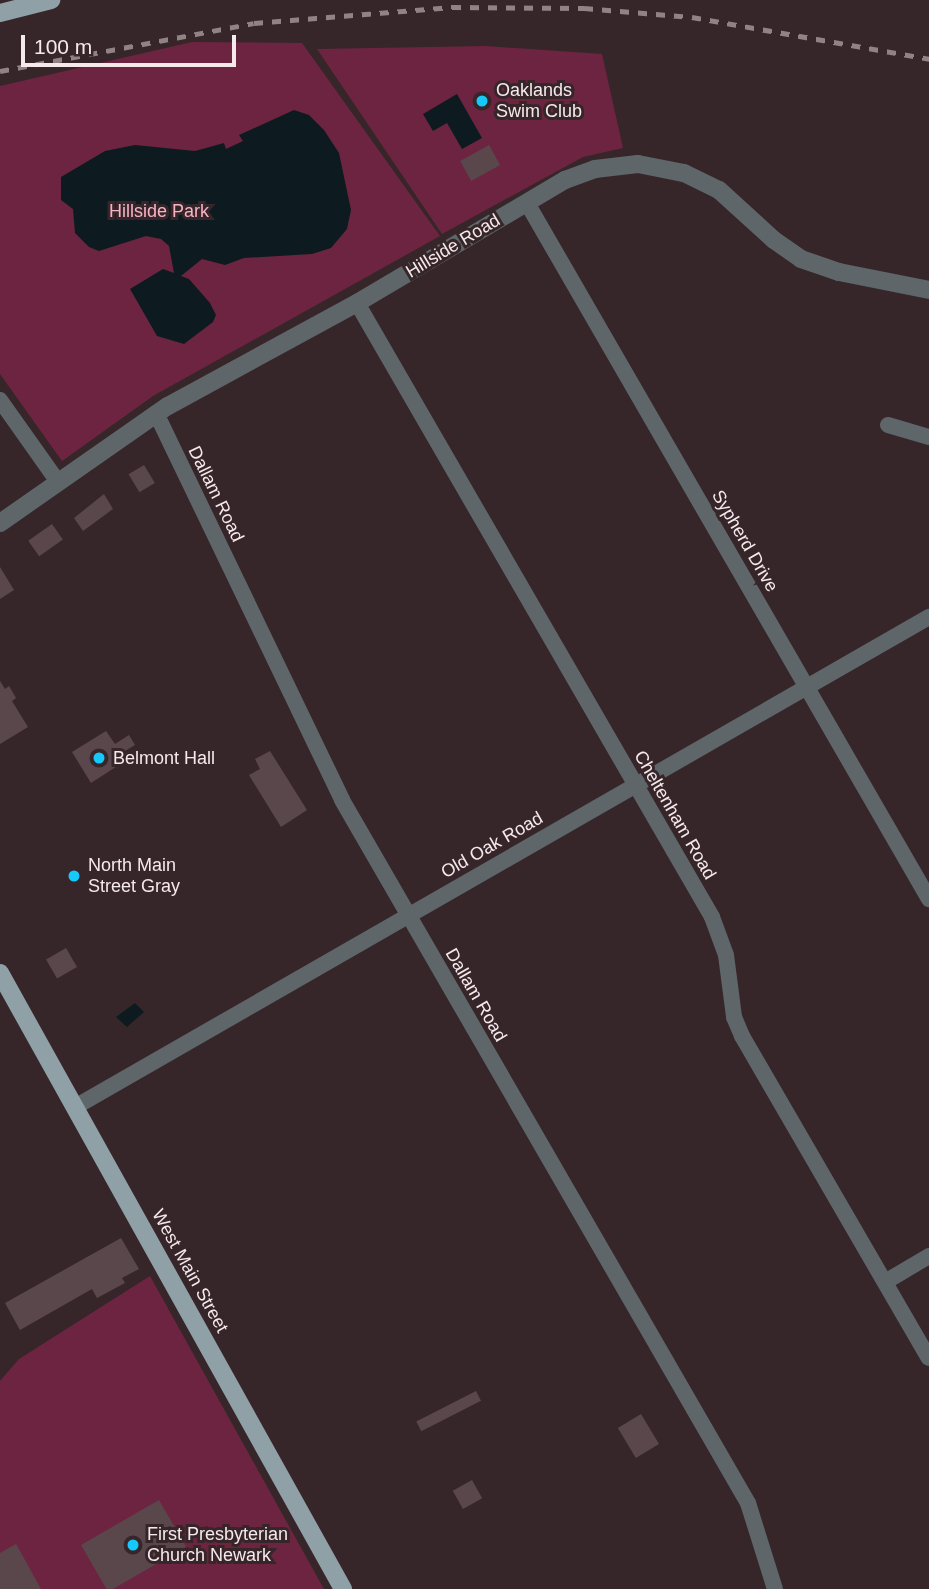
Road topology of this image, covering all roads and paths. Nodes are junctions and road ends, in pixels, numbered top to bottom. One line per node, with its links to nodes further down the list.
1 (51, 0): 2 (main road)
2 (0, 13)
3 (527, 202): 4 (street, Hillside Road); 5 (street, Hillside Road); 13 (street, Sypherd Drive)
4 (929, 290)
5 (357, 303): 7 (street, Hillside Road); 14 (street, Cheltenham Road)
6 (0, 400): 10 (street)
7 (156, 413): 10 (street, Hillside Road); 16 (street, Dallam Road)
8 (888, 425): 9 (street)
9 (929, 437)
10 (58, 482): 11 (street, Hillside Road)
11 (0, 523)
12 (929, 617): 13 (street, Old Oak Road)
13 (807, 687): 14 (street, Old Oak Road); 15 (street, Sypherd Drive)
14 (636, 785): 16 (street, Old Oak Road); 20 (street, Cheltenham Road)
15 (929, 899)
16 (408, 916): 18 (street, Old Oak Road); 23 (street, Dallam Road)
17 (3, 984): 18 (main road, West Main Street)
18 (75, 1107): 22 (main road, West Main Street)
19 (929, 1256): 20 (street)
20 (885, 1282): 21 (street, Cheltenham Road)
21 (929, 1358)
22 (343, 1589)
23 (775, 1589)

